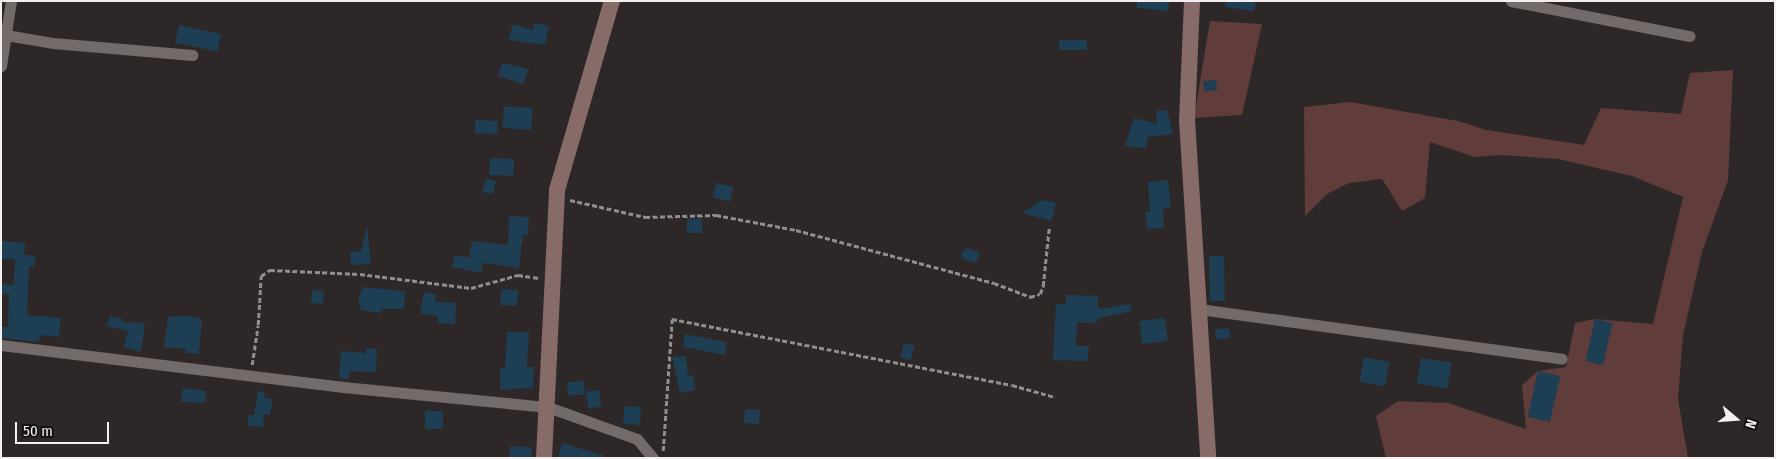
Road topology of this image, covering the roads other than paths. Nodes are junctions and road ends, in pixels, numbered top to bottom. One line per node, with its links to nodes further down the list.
1 (11, 1): 5 (street)
2 (612, 1): 12 (street)
3 (1192, 1): 9 (street)
4 (1511, 1): 6 (street)
5 (6, 35): 7 (street); 8 (street)
6 (1690, 36)
7 (192, 55)
8 (1, 66)
9 (1199, 309): 11 (street); 15 (street)
10 (1, 345): 12 (street)
11 (1562, 359)
12 (548, 407): 13 (street); 14 (street)
13 (544, 458)
14 (653, 458)
15 (1208, 458)

